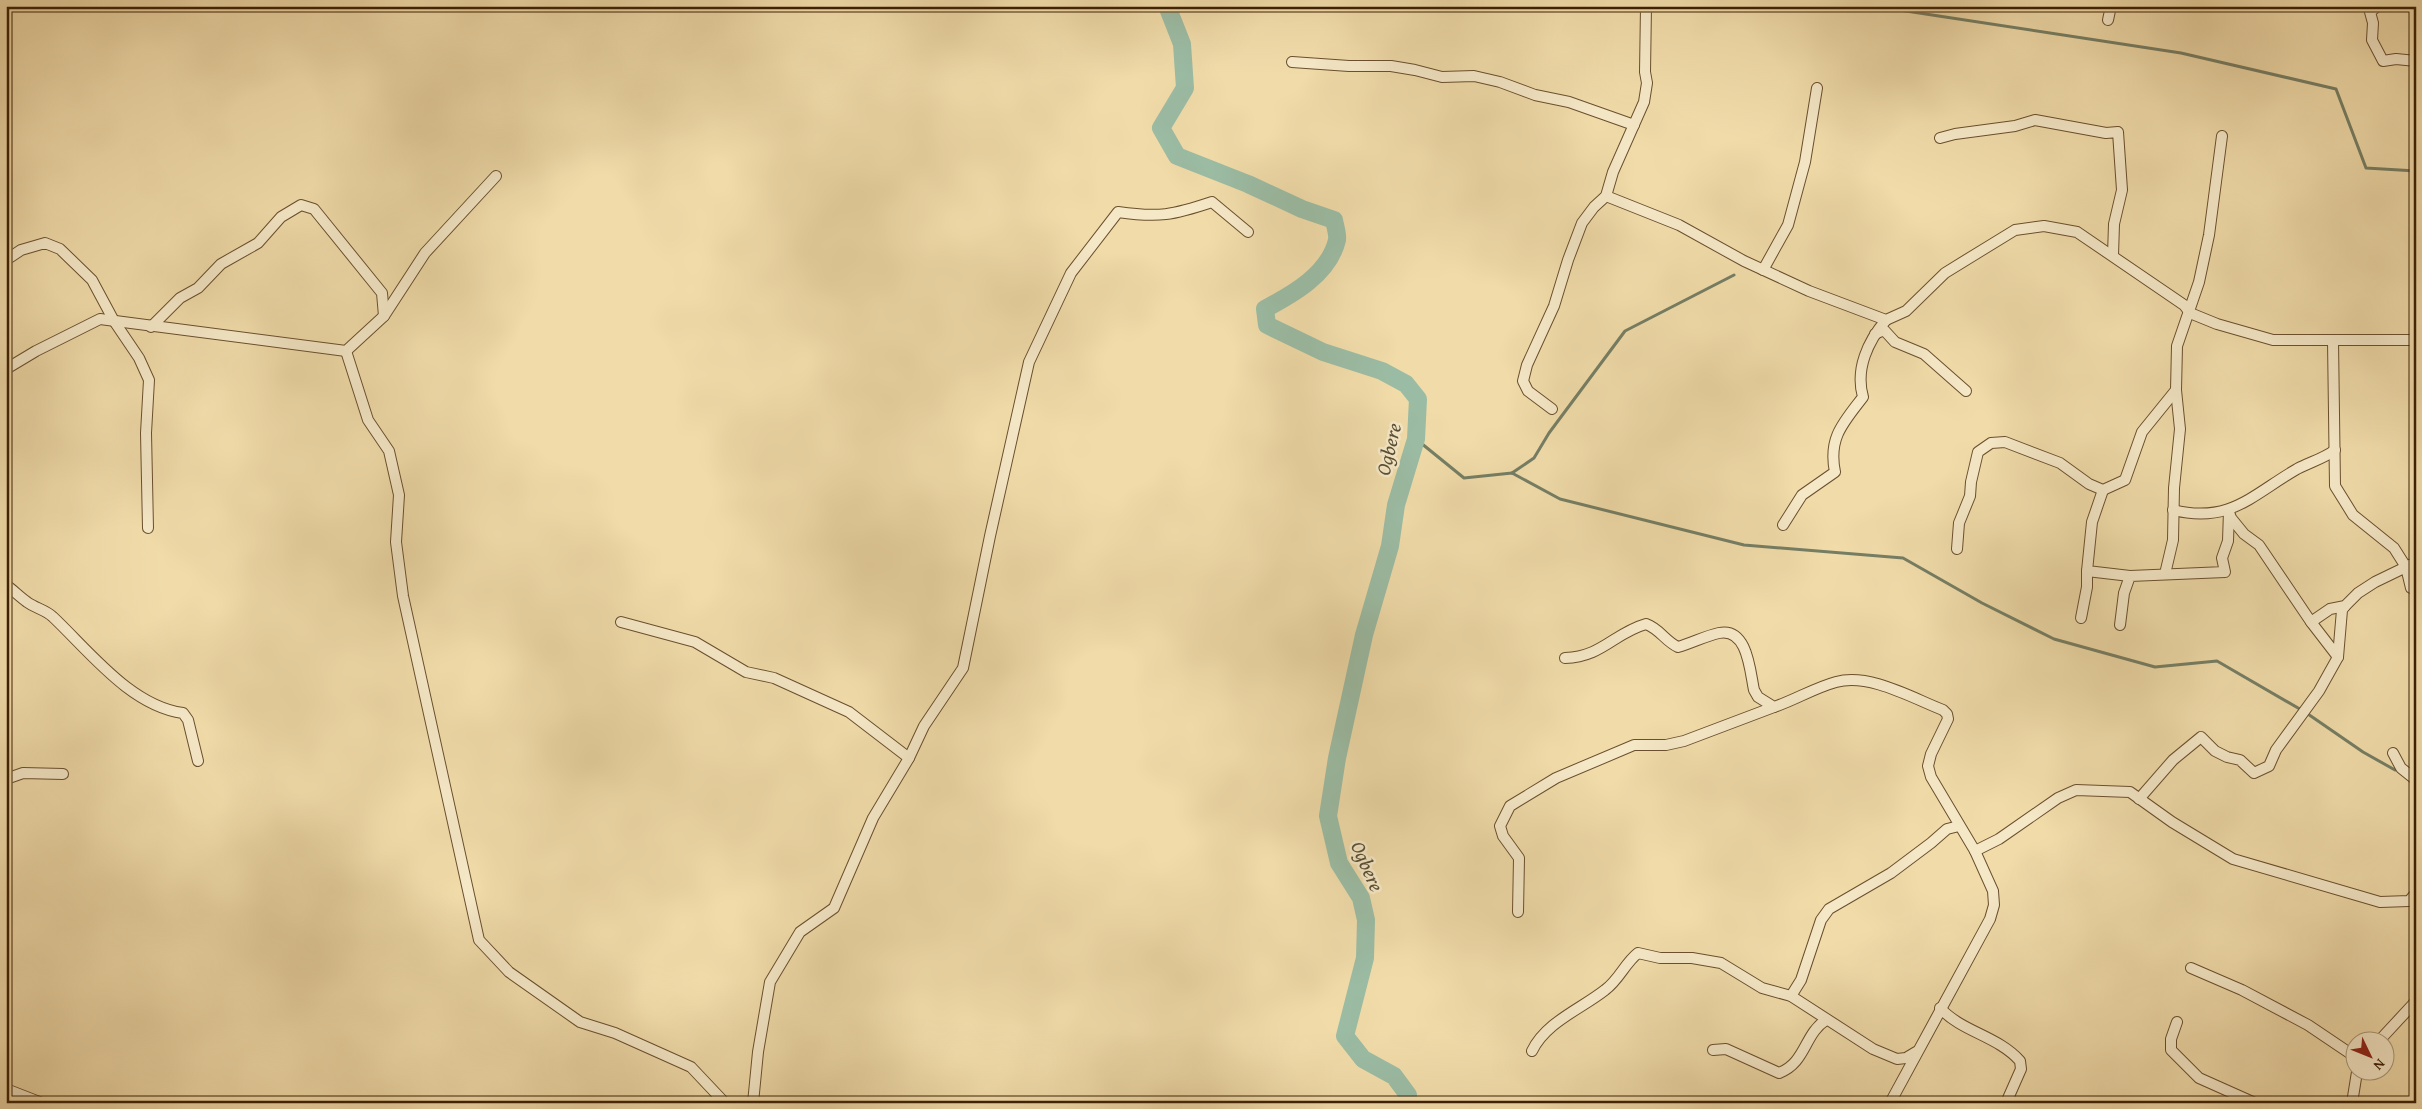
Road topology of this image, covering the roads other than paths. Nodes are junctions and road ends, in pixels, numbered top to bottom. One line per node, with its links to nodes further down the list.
1 (1646, 6): 8 (street)
2 (2111, 6): 4 (street)
3 (2378, 6): 5 (street)
4 (2108, 20)
5 (2416, 61)
6 (1292, 62): 8 (street)
7 (1817, 88): 16 (street)
8 (1634, 125): 12 (street)
9 (2222, 136): 17 (street)
10 (1940, 138): 14 (street)
11 (496, 176): 18 (street)
12 (1606, 196): 16 (street); 29 (street)
13 (1248, 232): 52 (street)
14 (2113, 255): 17 (street); 19 (street)
15 (6, 260): 20 (street)
16 (1763, 270): 19 (street)
17 (2190, 313): 24 (street); 27 (street)
18 (384, 316): 21 (street); 25 (street)
19 (1886, 320): 22 (street)
20 (114, 321): 21 (street); 26 (street); 35 (street)
21 (151, 327): 25 (street)
22 (1874, 334): 28 (street); 34 (street)
23 (2416, 340): 24 (street)
24 (2333, 341): 30 (street)
25 (346, 351): 76 (street)
26 (6, 369)
27 (2176, 390): 31 (street); 32 (street)
28 (1966, 391)
29 (1552, 409)
30 (2335, 450): 33 (street); 37 (street)
31 (2103, 490): 36 (street); 38 (street)
32 (2173, 510): 33 (street); 39 (street)
33 (2228, 511): 39 (street); 46 (street)
34 (1783, 525)
35 (148, 528)
36 (1957, 549)
37 (2411, 565): 42 (street); 43 (street)
38 (2087, 571): 40 (street); 44 (street)
39 (2165, 574): 40 (street)
40 (2130, 576): 47 (street)
41 (6, 584): 53 (street)
42 (2411, 588)
43 (2345, 606): 46 (street); 48 (street)
44 (2081, 618)
45 (621, 622): 52 (street)
46 (2310, 622): 48 (street)
47 (2120, 625)
48 (2338, 657): 57 (street)
49 (1565, 658): 50 (street)
50 (1774, 706): 58 (street); 61 (street)
51 (2393, 753): 56 (street)
52 (909, 758): 77 (street)
53 (198, 761)
54 (62, 774): 55 (street)
55 (6, 779)
56 (2416, 780)
57 (2140, 799): 59 (street); 60 (street)
58 (1959, 826): 59 (street); 63 (street)
59 (1975, 851): 65 (street)
60 (2416, 893)
61 (1518, 912)
62 (2192, 968): 69 (street)
63 (1791, 996): 66 (street); 71 (street)
64 (2416, 1001): 68 (street)
65 (1940, 1008): 72 (street); 79 (street)
66 (1826, 1020): 70 (street); 72 (street)
67 (2177, 1022): 80 (street)
68 (2387, 1032)
69 (2344, 1049)
70 (1713, 1050)
71 (1532, 1051)
72 (1916, 1052): 78 (street)
73 (2355, 1082): 81 (street)
74 (6, 1089): 75 (street)
75 (42, 1103)
76 (725, 1103)
77 (753, 1103)
78 (1890, 1103)
79 (2006, 1103)
80 (2256, 1103)
81 (2352, 1103)

